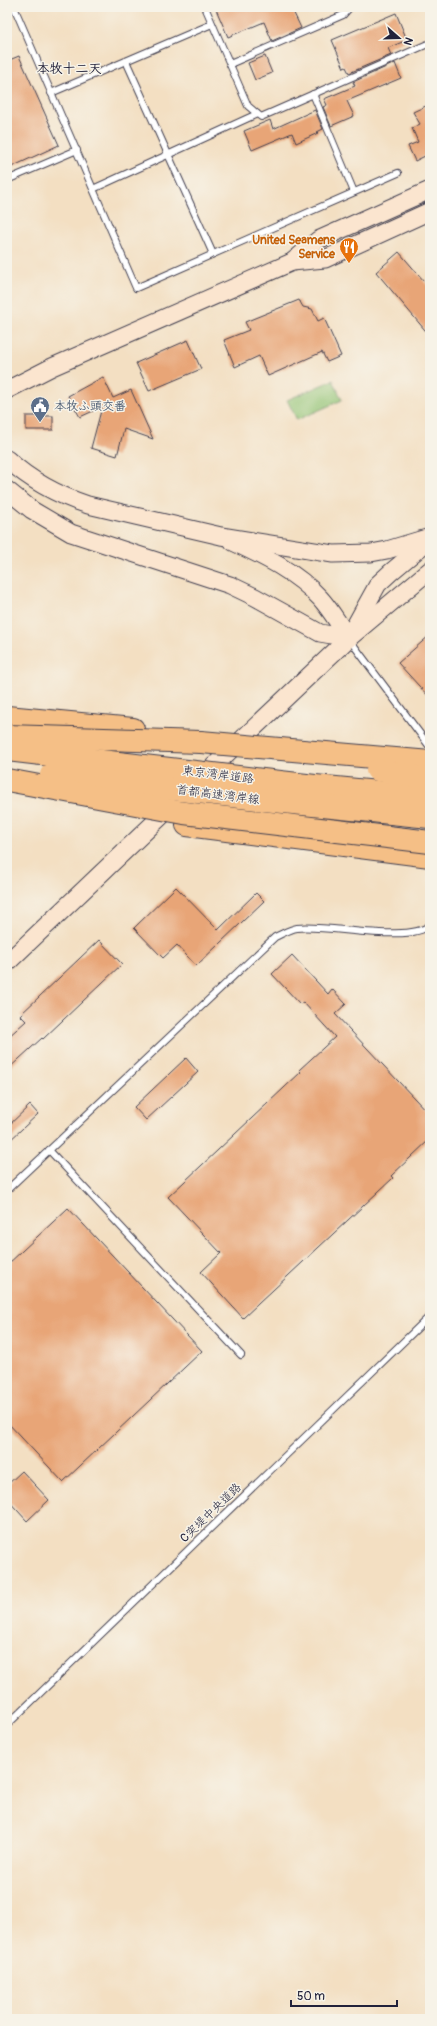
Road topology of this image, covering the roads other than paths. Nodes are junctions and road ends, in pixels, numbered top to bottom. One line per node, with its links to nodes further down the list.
1 (14, 7): 8 (lane)
2 (205, 7): 4 (lane)
3 (350, 7): 7 (lane)
4 (212, 24): 6 (lane); 7 (lane)
5 (430, 43): 9 (lane)
6 (126, 61): 8 (lane); 12 (lane)
7 (230, 64): 10 (lane)
8 (52, 93): 11 (lane)
9 (313, 94): 10 (lane); 17 (lane)
10 (257, 114): 12 (lane)
11 (77, 150): 14 (lane); 15 (lane)
12 (168, 154): 15 (lane); 19 (lane)
13 (398, 173): 17 (lane)
14 (7, 180)
15 (93, 189): 19 (lane)
16 (430, 190): 20 (street)
17 (354, 192): 19 (lane)
18 (430, 211): 20 (street)
19 (213, 254)
20 (292, 262): 21 (street)
21 (7, 390)
22 (7, 459): 24 (street)
23 (7, 490): 27 (street)
24 (221, 536): 25 (street); 27 (street)
25 (430, 538): 27 (street)
26 (430, 570): 27 (street)
27 (349, 638): 32 (lane); 49 (street)
28 (7, 717): 29 (highway)
29 (133, 729): 32 (highway); 37 (highway, bridge)
30 (7, 736): 35 (highway, bridge)
31 (7, 743): 39 (highway)
32 (430, 748)
33 (7, 750): 41 (highway, 東京湾岸道路, bridge)
34 (7, 762): 42 (highway, 東京湾岸道路)
35 (430, 762)
36 (7, 770): 43 (highway, 首都高速湾岸線, bridge)
37 (430, 779)
38 (7, 780): 46 (highway, bridge)
39 (430, 789)
40 (7, 795): 44 (highway)
41 (430, 797)
42 (430, 809)
43 (430, 817)
44 (187, 825): 45 (highway, bridge); 47 (highway)
45 (430, 833)
46 (430, 842)
47 (430, 856)
48 (430, 925): 50 (lane)
49 (7, 963)
50 (49, 1150): 51 (lane); 53 (lane)
51 (7, 1190)
52 (430, 1316): 54 (lane, C突堤中央道路)
53 (241, 1355)
54 (7, 1725)

